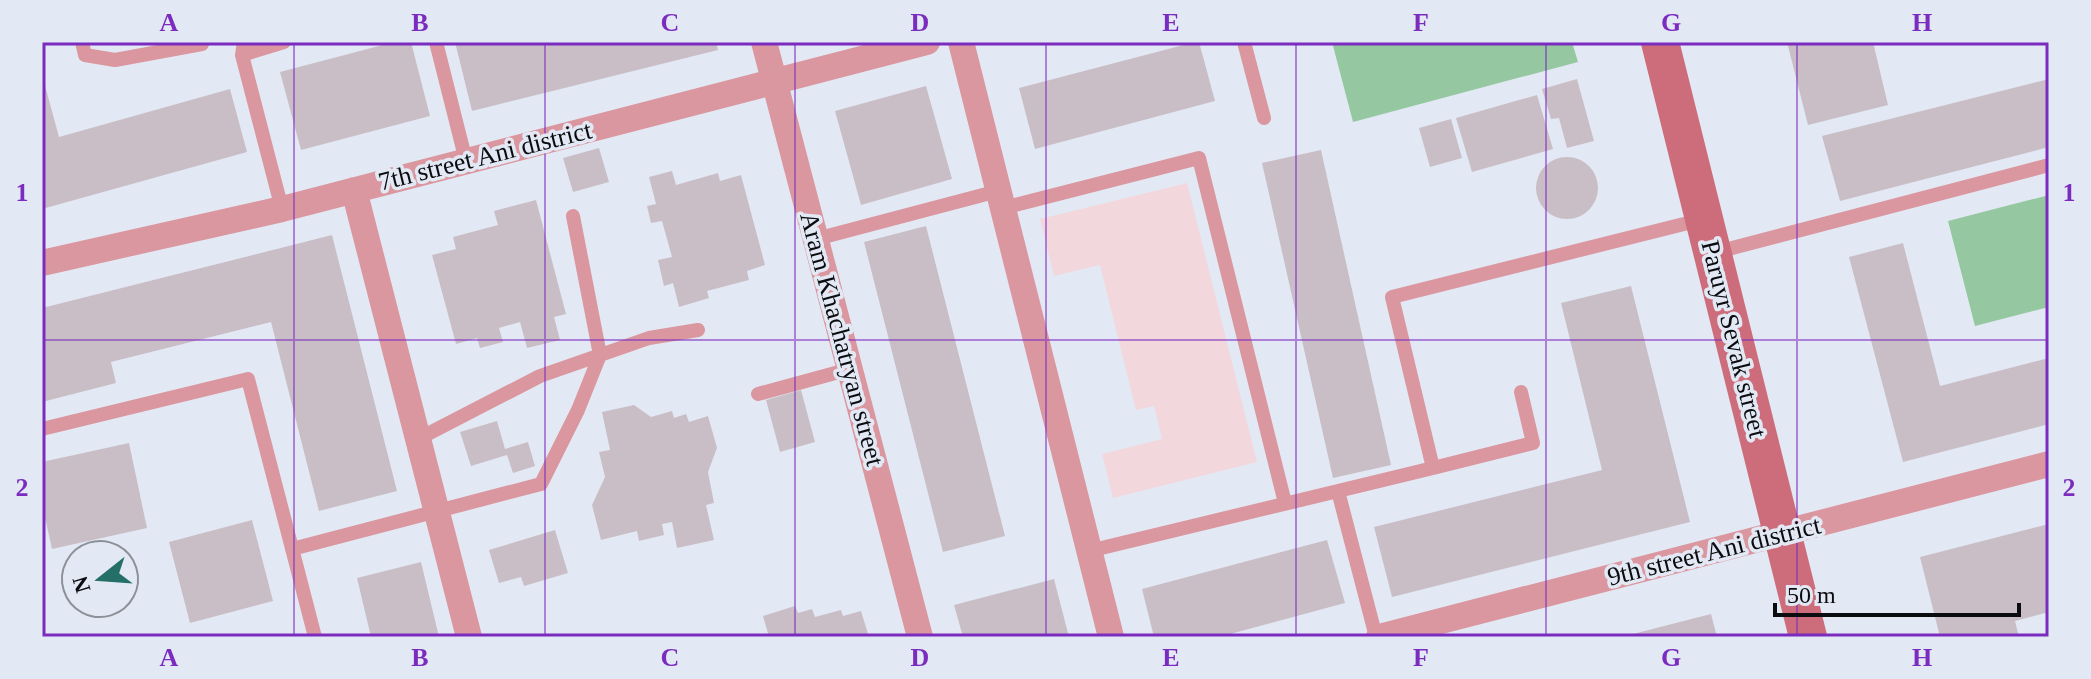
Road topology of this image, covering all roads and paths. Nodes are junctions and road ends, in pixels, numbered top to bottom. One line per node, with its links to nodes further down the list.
1 (82, 42): 9 (lane)
2 (284, 42): 10 (lane)
3 (436, 42): 13 (lane)
4 (764, 42): 11 (street, Aram Khachatryan street)
5 (927, 42): 11 (street, 7th street Ani district)
6 (961, 42): 16 (street)
7 (1244, 42): 12 (lane)
8 (1660, 42): 19 (street, Paruyr Sevak street)
9 (202, 44)
10 (243, 48): 17 (lane)
11 (774, 81): 13 (street, 7th street Ani district); 20 (street, Aram Khachatryan street)
12 (1264, 118)
13 (466, 161): 15 (street, 7th street Ani district)
14 (2049, 165): 19 (lane)
15 (354, 190): 17 (street, 7th street Ani district); 28 (street)
16 (1001, 200): 20 (lane); 32 (lane); 36 (street)
17 (282, 209): 21 (street, 7th street Ani district)
18 (573, 216): 23 (lane)
19 (1708, 236): 30 (lane); 34 (street, Paruyr Sevak street)
20 (816, 239): 24 (street, Aram Khachatryan street)
21 (42, 263)
22 (698, 330): 23 (lane)
23 (600, 355): 28 (lane); 33 (lane)
24 (850, 369): 26 (lane); 39 (street, Aram Khachatryan street)
25 (1521, 392): 30 (lane)
26 (758, 394)
27 (42, 429): 35 (lane)
28 (418, 439): 33 (street)
29 (2049, 464): 34 (street, 9th street Ani district)
30 (1433, 468): 31 (lane)
31 (1338, 491): 32 (lane); 41 (lane)
32 (1285, 503): 36 (lane)
33 (436, 512): 35 (lane); 38 (street)
34 (1782, 534): 41 (street, 9th street Ani district); 42 (street, Paruyr Sevak street)
35 (292, 549): 37 (lane)
36 (1089, 551): 40 (street)
37 (315, 637)
38 (469, 637)
39 (920, 637)
40 (1111, 637)
41 (1378, 637)
42 (1808, 637)

